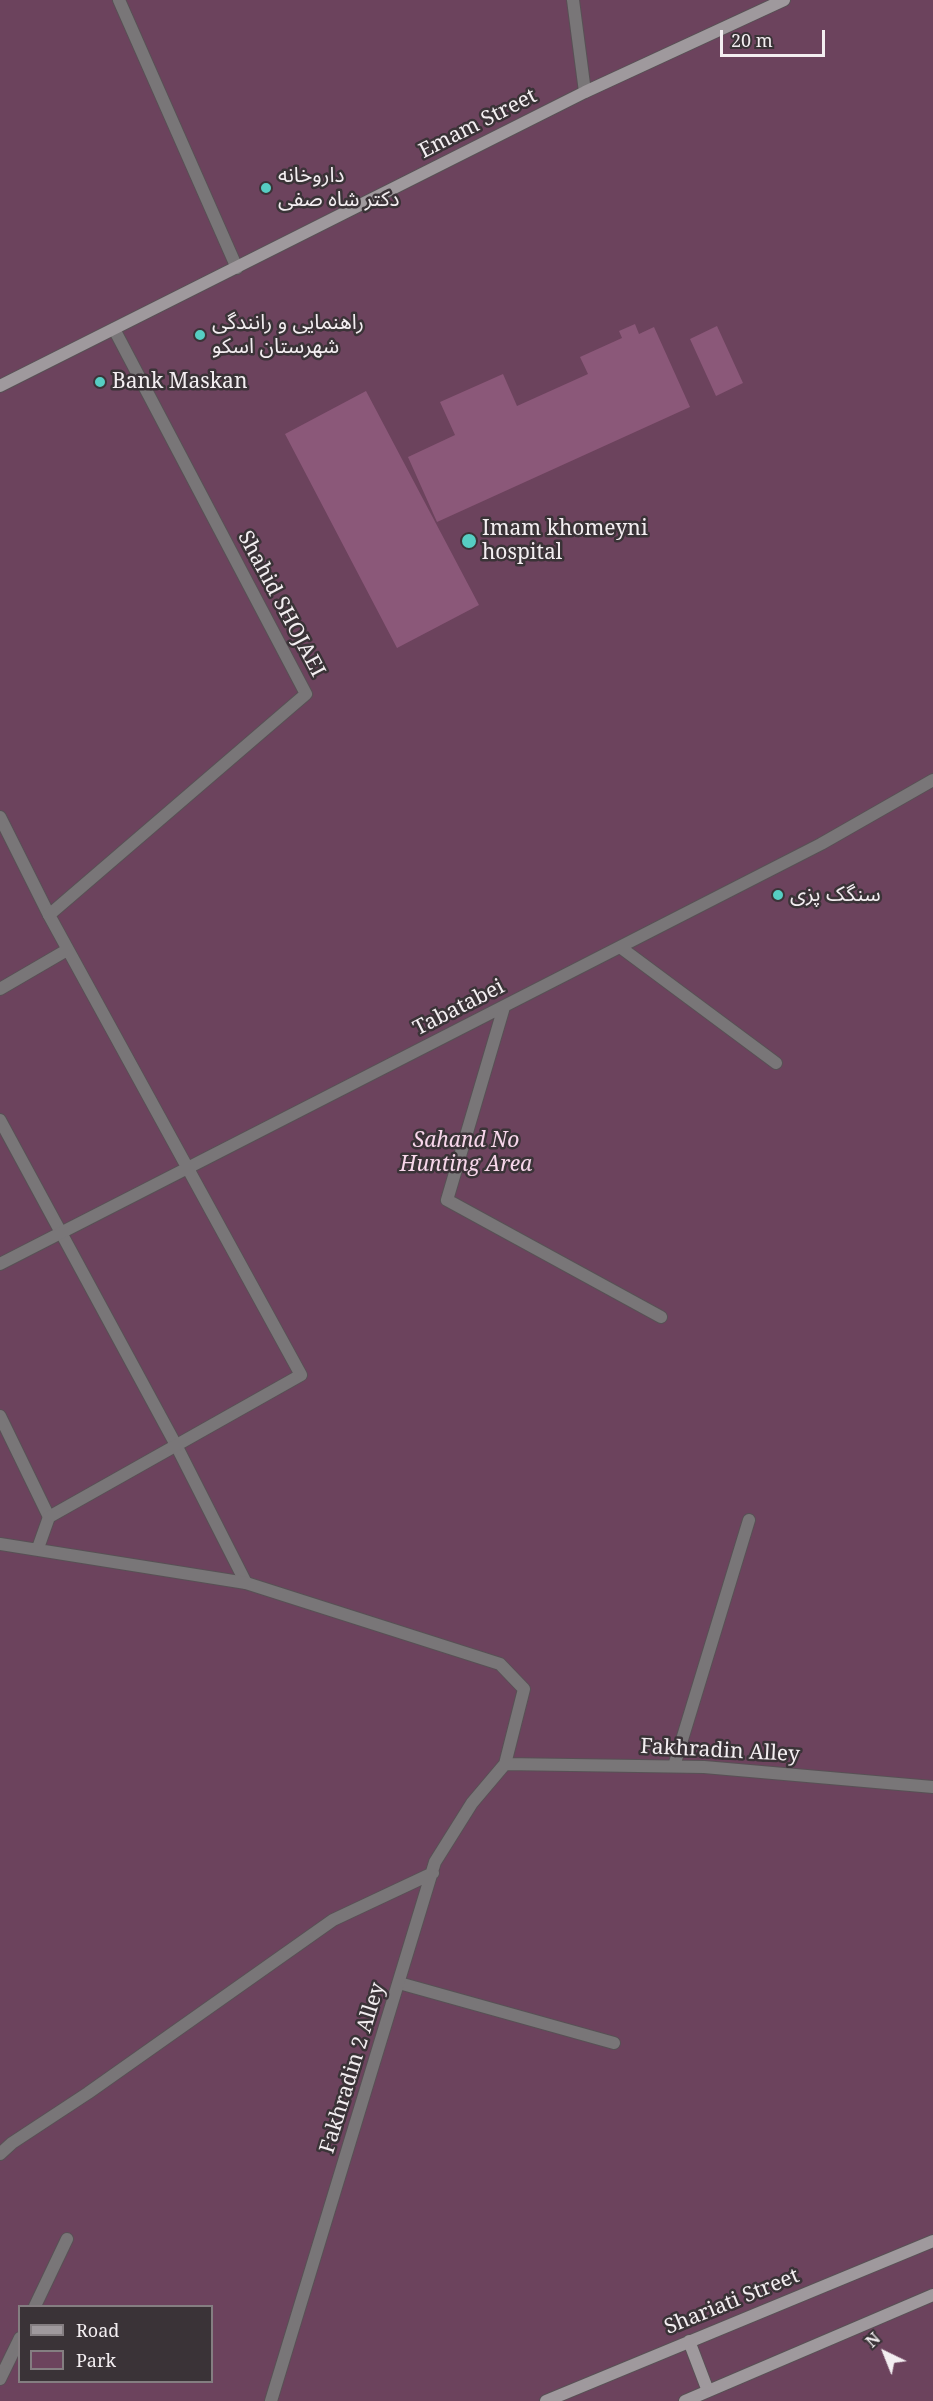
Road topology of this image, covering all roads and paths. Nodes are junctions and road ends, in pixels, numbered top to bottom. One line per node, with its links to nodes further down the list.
1 (119, 0): 5 (street)
2 (573, 0): 4 (street)
3 (784, 0): 4 (main road, Emam Street)
4 (585, 93): 5 (main road, Emam Street)
5 (237, 268): 6 (main road, Emam Street)
6 (114, 329): 7 (main road, Emam Street); 10 (street, Shahid SHOJAEI)
7 (0, 386)
8 (933, 780): 11 (street, Tabatabei)
9 (0, 817): 10 (street)
10 (49, 915): 12 (street)
11 (620, 947): 14 (street, Tabatabei); 15 (street)
12 (67, 950): 13 (street); 17 (street)
13 (0, 989)
14 (504, 1007): 17 (street, Tabatabei); 20 (street)
15 (776, 1063)
16 (0, 1120): 18 (street)
17 (187, 1169): 18 (street, Tabatabei); 22 (street)
18 (61, 1232): 19 (street, Tabatabei); 22 (street)
19 (0, 1264)
20 (661, 1317)
21 (0, 1416): 23 (street)
22 (176, 1445): 23 (street); 27 (street)
23 (49, 1517): 26 (street)
24 (749, 1520): 29 (street)
25 (0, 1544): 26 (street)
26 (38, 1548): 27 (street)
27 (246, 1583): 28 (street)
28 (505, 1764): 29 (street, Fakhradin Alley); 31 (street, Fakhradin 2 Alley)
29 (674, 1766): 30 (street, Fakhradin Alley)
30 (933, 1787)
31 (433, 1874): 32 (street, Fakhradin 2 Alley); 34 (street)
32 (399, 1983): 33 (street); 43 (street, Fakhradin 2 Alley)
33 (614, 2043)
34 (0, 2154)
35 (67, 2239): 38 (street)
36 (933, 2241): 39 (main road, Shariati Street)
37 (933, 2295): 42 (main road)
38 (36, 2305)
39 (689, 2341): 42 (main road); 44 (main road, Shariati Street)
40 (18, 2342): 41 (street)
41 (0, 2379)
42 (708, 2391): 45 (main road)
43 (271, 2401)
44 (546, 2401)
45 (685, 2401)

